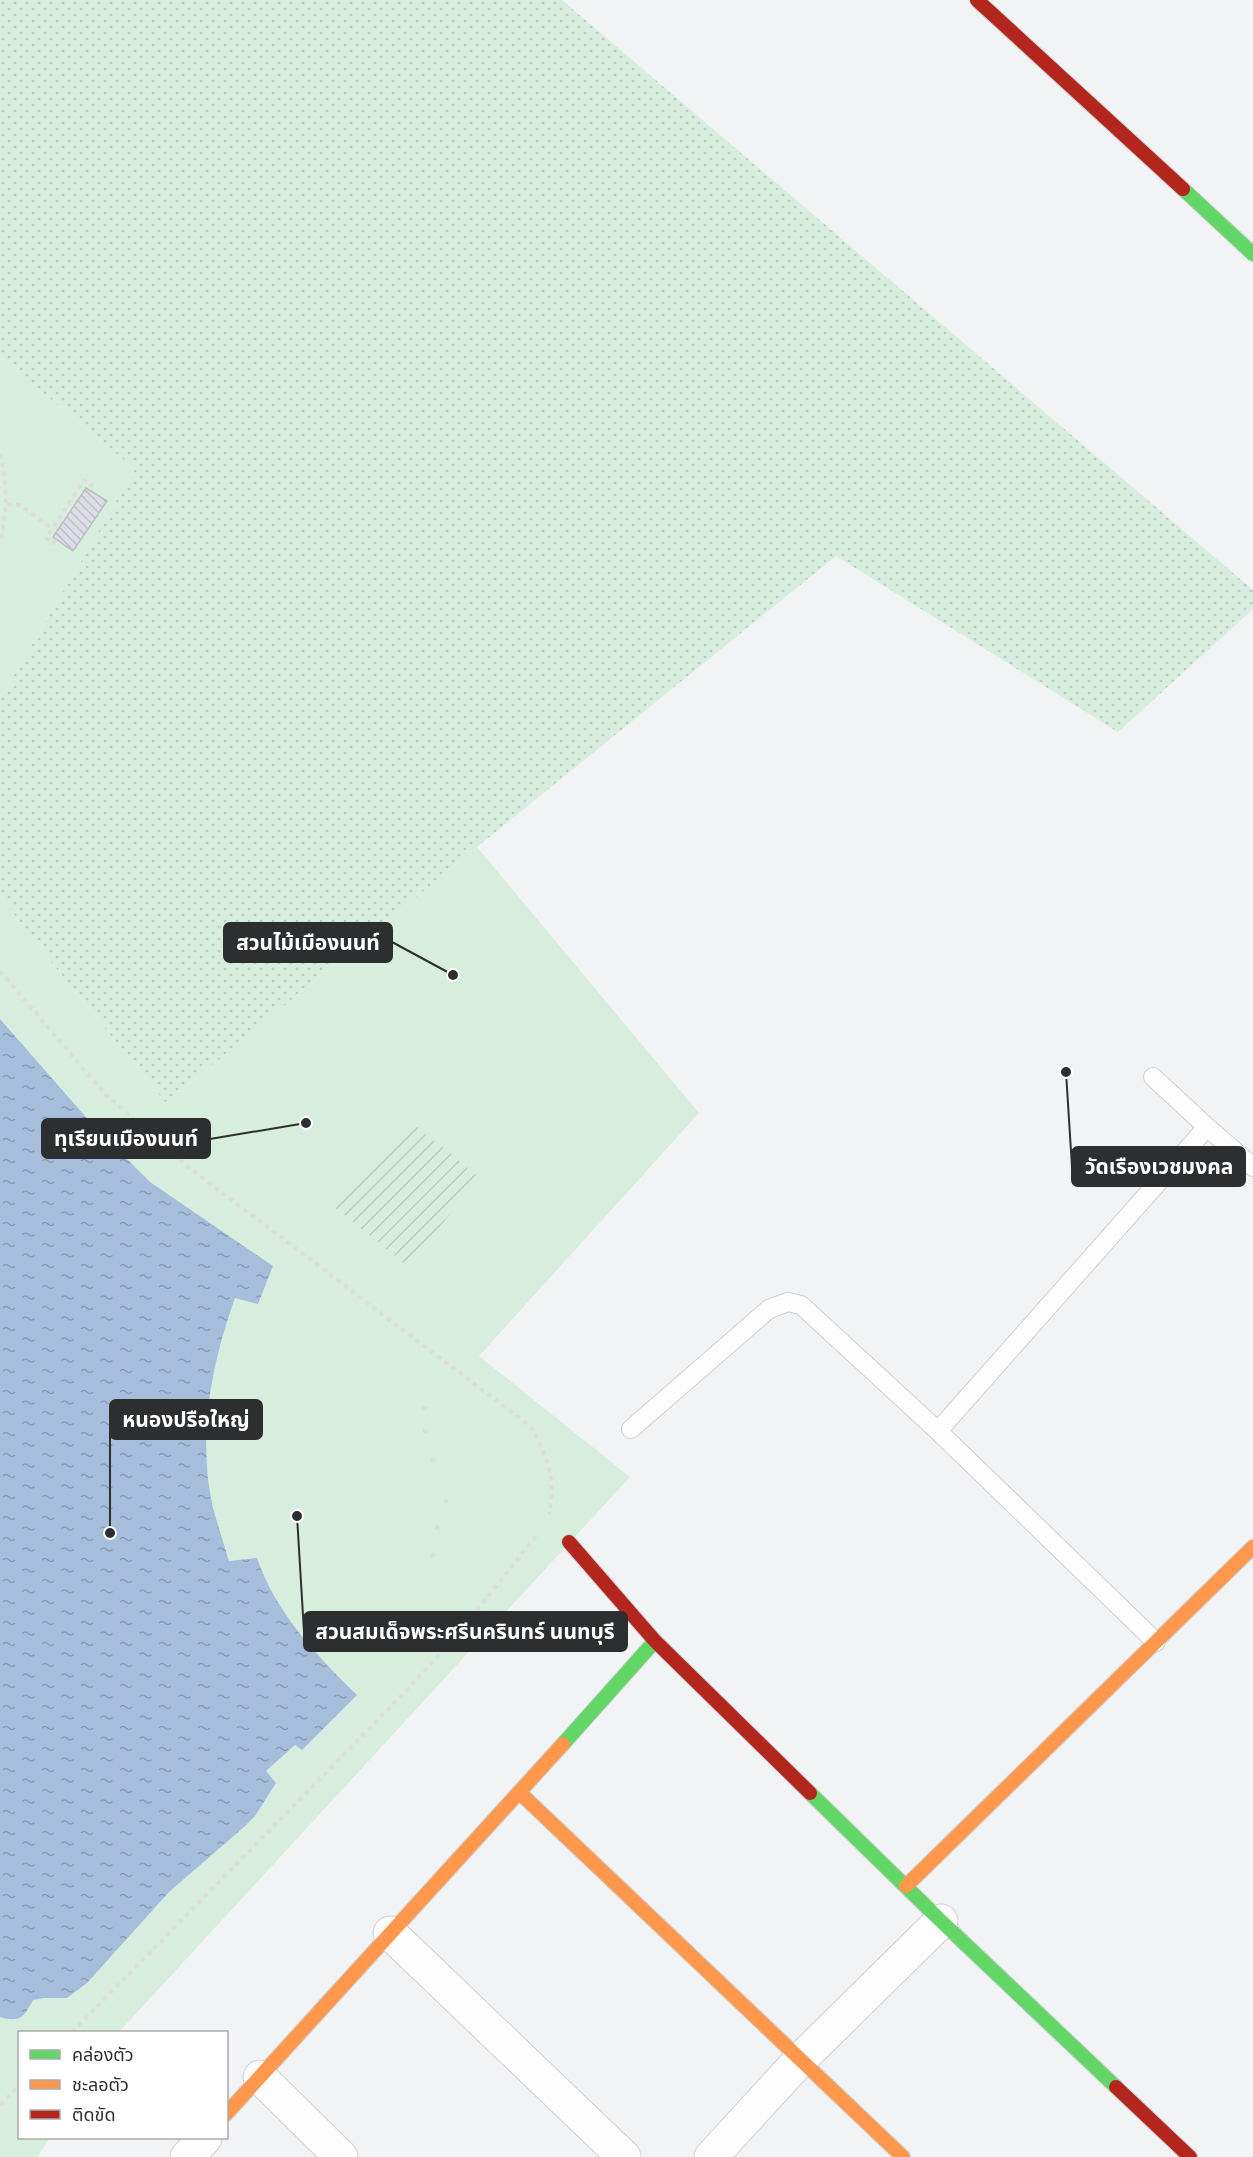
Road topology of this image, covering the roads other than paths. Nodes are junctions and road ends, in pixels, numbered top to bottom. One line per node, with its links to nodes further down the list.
1 (977, 0): 2 (street)
2 (1253, 254)
3 (1153, 1077): 4 (lane)
4 (1207, 1127): 5 (lane); 7 (lane)
5 (1253, 1167)
6 (631, 1429): 7 (lane)
7 (938, 1431): 11 (lane)
8 (569, 1542): 10 (street)
9 (1253, 1547): 11 (street)
10 (655, 1641): 12 (street); 13 (street)
11 (1156, 1642): 13 (street)
12 (519, 1793): 15 (street); 16 (street)
13 (906, 1886): 14 (street)
14 (941, 1921): 16 (street); 25 (street)
15 (390, 1933): 17 (street); 22 (street)
16 (800, 2060): 23 (street); 24 (street)
17 (260, 2077): 18 (street); 21 (street)
18 (228, 2112)
19 (204, 2139): 20 (street)
20 (187, 2157)
21 (341, 2157)
22 (624, 2157)
23 (711, 2157)
24 (903, 2157)
25 (1190, 2157)

